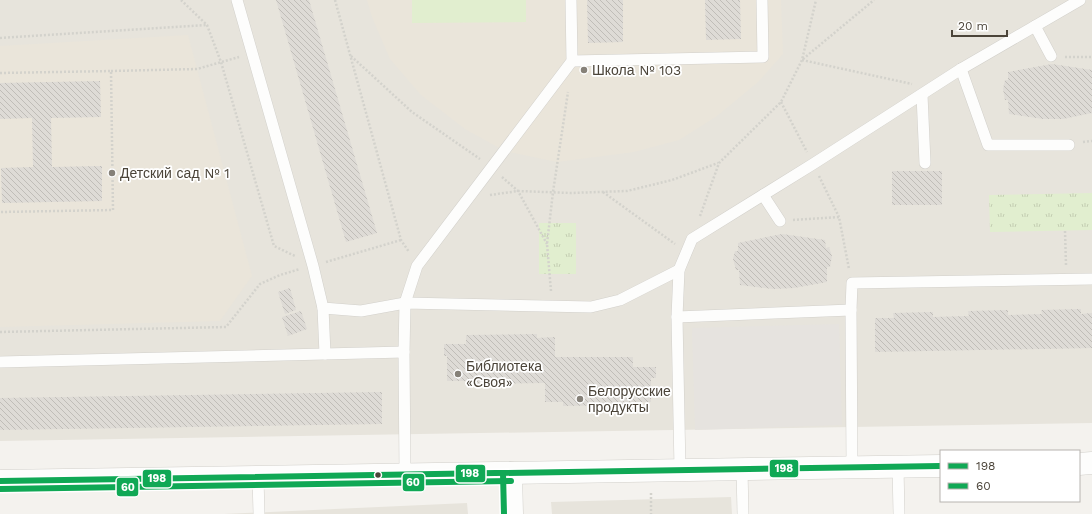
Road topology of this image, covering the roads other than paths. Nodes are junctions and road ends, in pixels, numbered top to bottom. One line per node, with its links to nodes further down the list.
1 (237, 0): 17 (lane)
2 (571, 0): 7 (lane)
3 (762, 0): 7 (lane)
4 (1080, 0): 5 (lane)
5 (1035, 26): 6 (lane); 8 (lane)
6 (1051, 56)
7 (572, 61): 16 (lane)
8 (961, 69): 9 (lane); 10 (lane)
9 (922, 95): 11 (lane); 12 (lane)
10 (1069, 145)
11 (925, 163)
12 (763, 195): 13 (lane); 14 (lane)
13 (780, 221)
14 (679, 270): 16 (lane); 19 (lane)
15 (1092, 279): 18 (lane)
16 (405, 303): 17 (lane); 20 (lane)
17 (323, 308): 21 (lane)
18 (851, 310): 19 (lane); 27 (lane)
19 (677, 317): 29 (lane)
20 (404, 352): 21 (lane); 31 (lane)
21 (325, 354): 22 (lane)
22 (0, 362)
23 (1080, 464): 24 (street)
24 (1092, 464)
25 (898, 466): 26 (street); 27 (street); 37 (lane)
26 (940, 466)
27 (852, 467): 28 (street)
28 (742, 469): 29 (street); 36 (lane)
29 (680, 470): 30 (street)
30 (511, 473): 31 (street); 35 (street)
31 (405, 475): 32 (street)
32 (258, 477): 33 (street); 34 (lane)
33 (0, 481)
34 (259, 514)
35 (512, 514)
36 (743, 514)
37 (899, 514)

